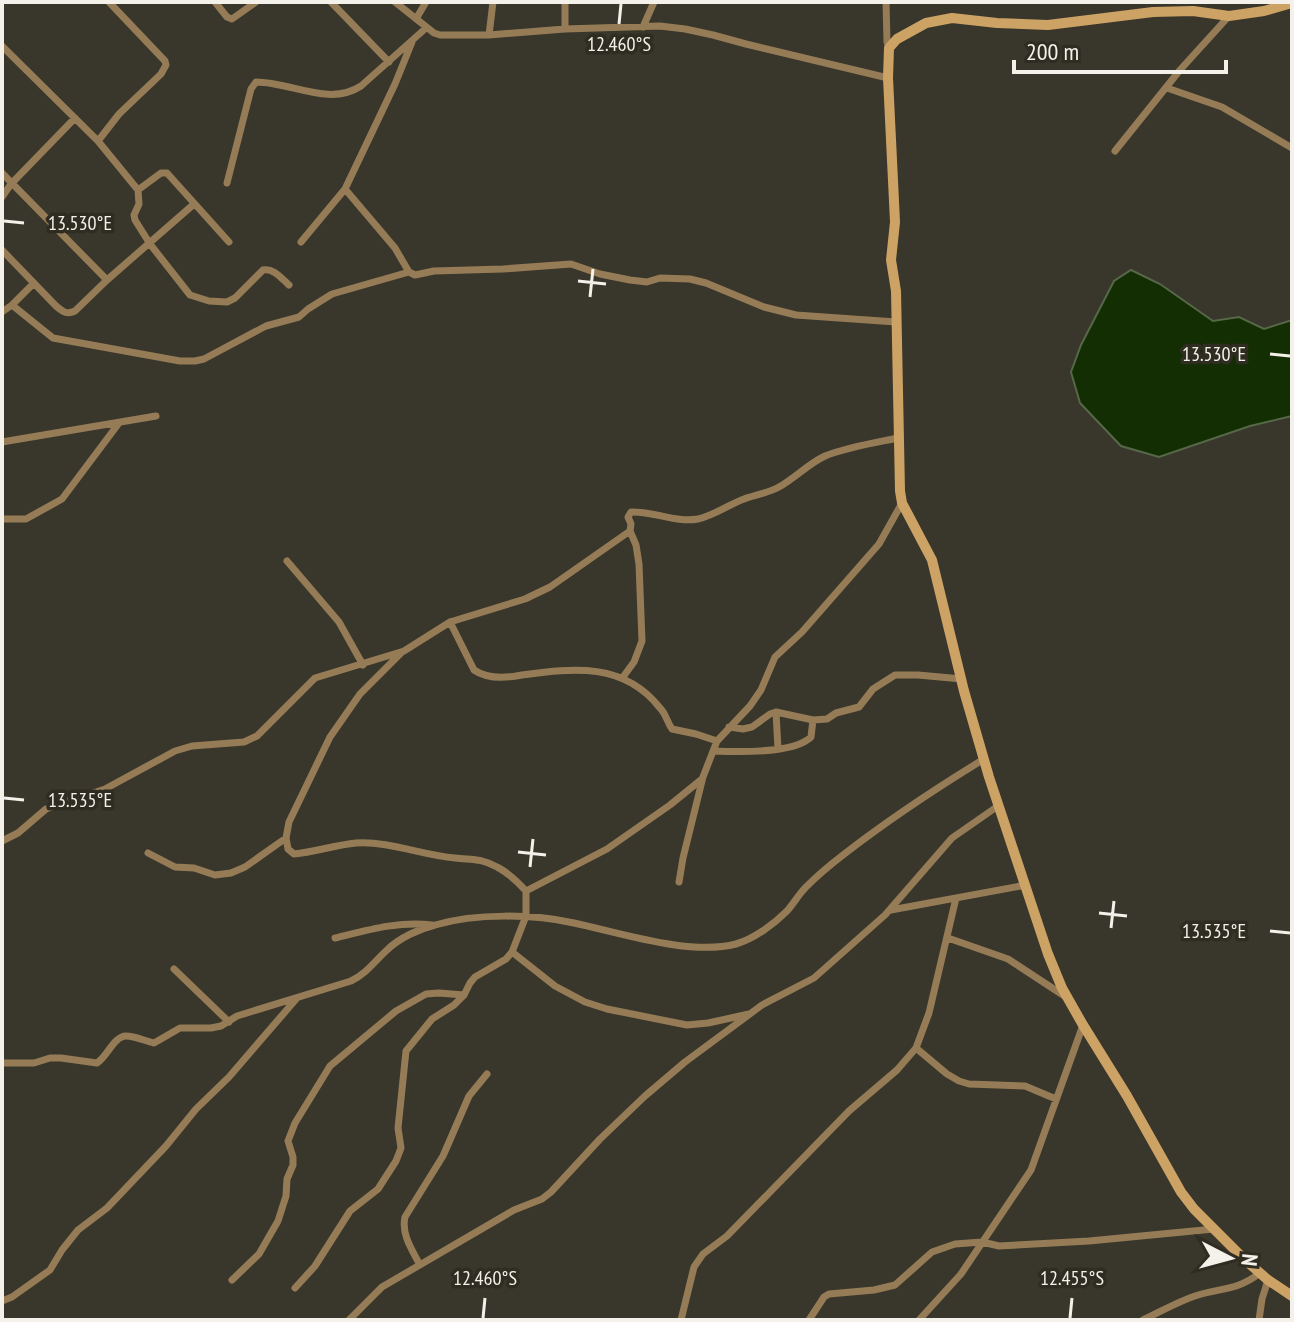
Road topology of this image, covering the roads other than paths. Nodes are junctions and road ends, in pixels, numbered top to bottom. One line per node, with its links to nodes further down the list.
1 (109, 2): 26 (street)
2 (215, 2): 3 (street)
3 (256, 2)
4 (331, 2): 22 (street)
5 (395, 2): 14 (street)
6 (426, 2): 14 (street)
7 (493, 2): 18 (street)
8 (565, 2): 17 (street)
9 (654, 2): 15 (street)
10 (886, 2): 21 (street)
11 (1292, 3): 12 (street)
12 (1261, 6): 13 (street)
13 (1229, 16): 21 (street); 24 (street)
14 (416, 19): 16 (street)
15 (643, 27): 17 (street); 23 (street)
16 (426, 28): 18 (street); 19 (street)
17 (565, 29): 18 (street)
18 (489, 35)
19 (412, 40): 22 (street); 32 (street)
20 (2, 46): 25 (street)
21 (889, 48): 23 (street)
22 (389, 62): 30 (street)
23 (888, 78): 46 (street)
24 (1167, 88): 27 (street); 28 (street)
25 (75, 118): 26 (street); 31 (street)
26 (98, 141): 33 (street)
27 (1292, 148)
28 (1115, 151)
29 (2, 173): 31 (street)
30 (227, 183)
31 (11, 184): 34 (street); 41 (street)
32 (345, 189): 37 (street); 40 (street)
33 (138, 190): 35 (street); 38 (street)
34 (2, 197)
35 (194, 204): 36 (street); 38 (street)
36 (229, 242)
37 (301, 242)
38 (150, 244): 41 (street); 43 (street)
39 (2, 250): 42 (street)
40 (409, 272): 44 (street); 46 (street)
41 (107, 280): 42 (street)
42 (34, 283): 44 (street)
43 (289, 285)
44 (12, 305): 45 (street)
45 (2, 312)
46 (896, 322): 49 (street)
47 (156, 416): 48 (street)
48 (119, 423): 50 (street); 52 (street)
49 (898, 438): 51 (street); 53 (street)
50 (2, 442)
51 (902, 503): 59 (street); 62 (street)
52 (2, 519)
53 (630, 531): 55 (street); 58 (street)
54 (287, 561): 57 (street)
55 (450, 622): 56 (street); 58 (street)
56 (404, 651): 57 (street); 69 (street)
57 (363, 665): 70 (street)
58 (623, 677): 63 (street)
59 (962, 679): 61 (street); 66 (street)
60 (776, 712): 61 (street); 62 (street); 64 (street)
61 (813, 720): 64 (street)
62 (729, 727): 63 (street)
63 (717, 741): 65 (street)
64 (778, 749): 65 (street)
65 (713, 751): 67 (street)
66 (984, 759): 68 (street); 77 (street)
67 (703, 777): 72 (street); 74 (street)
68 (998, 806): 73 (street); 76 (street)
69 (286, 838): 71 (street); 74 (street)
70 (2, 841)
71 (148, 853)
72 (679, 882)
73 (1026, 885): 75 (street); 85 (street)
74 (526, 891): 77 (street)
75 (956, 898): 76 (street); 80 (street)
76 (889, 910): 86 (street)
77 (526, 916): 78 (street); 81 (street)
78 (434, 925): 79 (street); 84 (street)
79 (335, 938)
80 (948, 938): 85 (street); 89 (street)
81 (512, 952): 83 (street); 86 (street)
82 (174, 969): 87 (street)
83 (464, 995): 97 (street); 98 (street)
84 (298, 997): 87 (street); 100 (street)
85 (1068, 998): 88 (street)
86 (751, 1013): 95 (street)
87 (229, 1022): 90 (street)
88 (1083, 1025): 92 (street); 93 (street)
89 (916, 1048): 92 (street); 102 (street)
90 (2, 1063)
91 (487, 1074): 95 (street)
92 (1056, 1099): 94 (street)
93 (1214, 1229): 94 (street); 96 (street)
94 (982, 1242): 103 (street); 104 (street)
95 (420, 1265): 101 (street)
96 (1264, 1276): 99 (street); 105 (street); 106 (street)
97 (232, 1280)
98 (295, 1288)
99 (1292, 1296)
100 (2, 1301)
101 (349, 1320)
102 (681, 1320)
103 (809, 1320)
104 (919, 1320)
105 (1143, 1320)
106 (1259, 1320)

